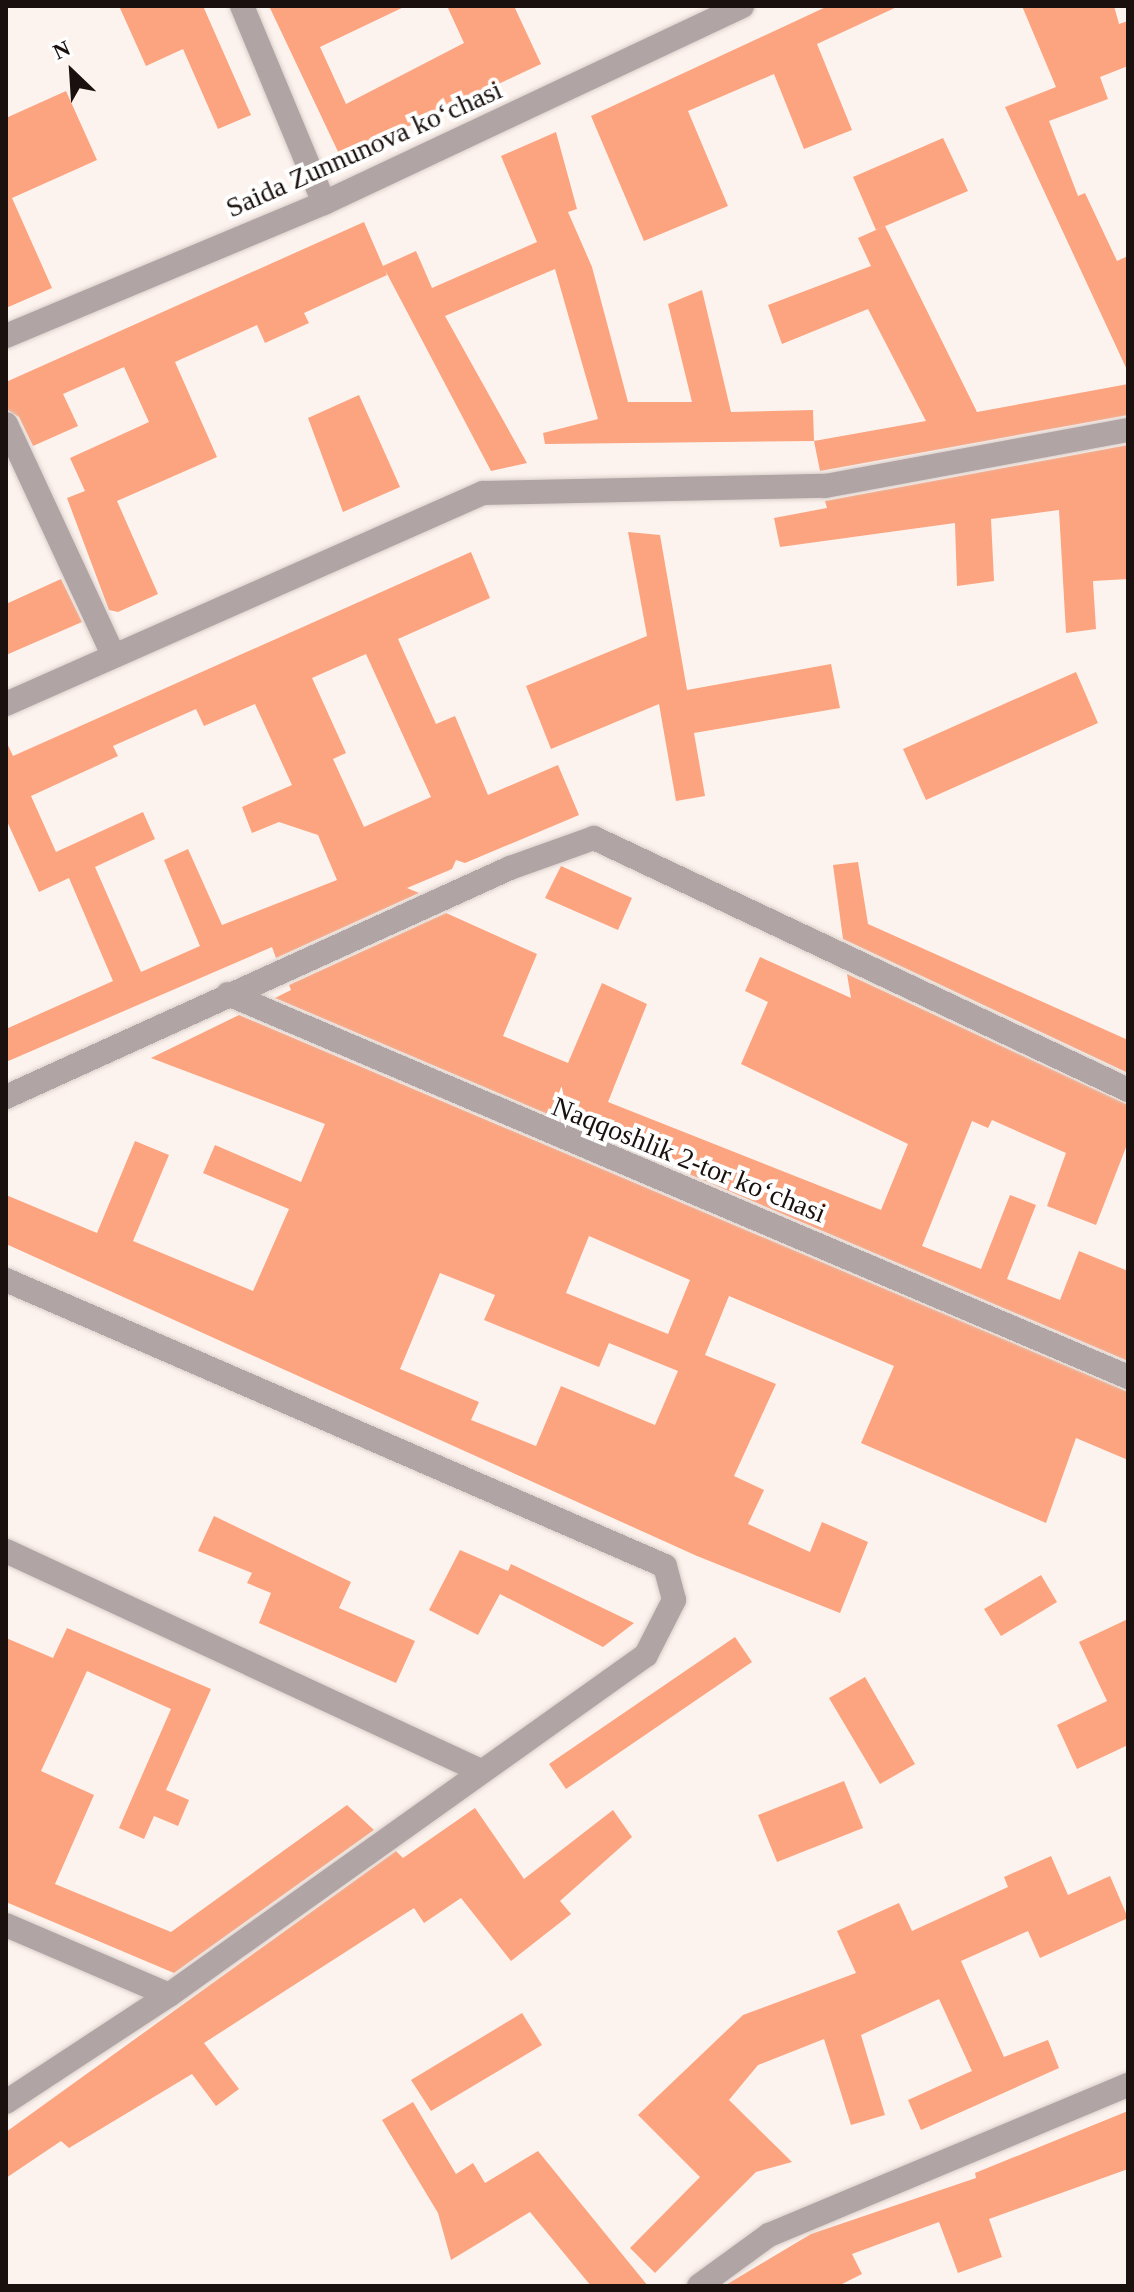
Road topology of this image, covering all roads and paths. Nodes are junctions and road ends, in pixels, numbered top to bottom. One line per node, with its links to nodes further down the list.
1 (242, 6): 3 (street)
2 (742, 6): 3 (street, Saida Zunnunova koʻchasi)
3 (324, 203): 4 (street, Saida Zunnunova koʻchasi)
4 (6, 336)
5 (6, 424): 7 (street)
6 (1128, 430): 7 (street)
7 (113, 654): 8 (street)
8 (6, 704)
9 (228, 994): 10 (street); 11 (street); 13 (street, Naqqoshlik 2-tor koʻchasi)
10 (1128, 1090)
11 (6, 1097)
12 (6, 1280): 15 (street)
13 (1128, 1377)
14 (6, 1551): 15 (street)
15 (481, 1771): 17 (street)
16 (6, 1925): 17 (street)
17 (169, 1995): 19 (street)
18 (1128, 2085): 20 (street)
19 (6, 2102)
20 (699, 2286)

